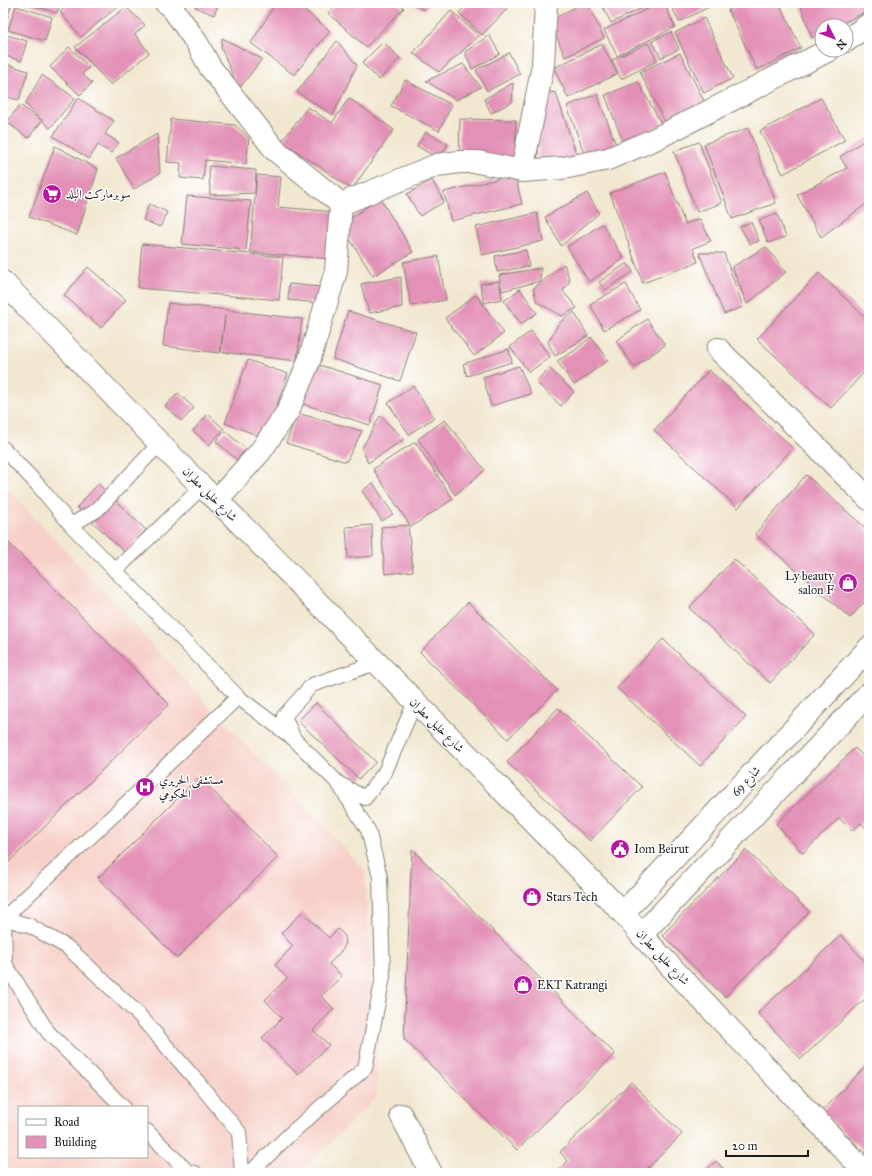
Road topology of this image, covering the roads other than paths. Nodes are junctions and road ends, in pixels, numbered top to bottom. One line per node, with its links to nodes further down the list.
1 (166, 3): 7 (street)
2 (546, 3): 6 (street)
3 (869, 24): 4 (street)
4 (854, 35)
5 (814, 58): 6 (street)
6 (522, 171): 7 (street)
7 (341, 204): 12 (street)
8 (3, 282): 10 (street, شارع خليل مطران)
9 (718, 349): 13 (street)
10 (160, 443): 12 (street, شارع خليل مطران); 14 (lane)
11 (3, 448): 14 (lane)
12 (209, 493): 15 (lane); 17 (street, شارع خليل مطران)
13 (869, 499)
14 (71, 525): 15 (lane)
15 (115, 571): 19 (lane)
16 (869, 648): 23 (street, شارع 69)
17 (376, 663): 20 (street, شارع خليل مطران); 21 (lane)
18 (869, 693): 25 (street)
19 (238, 696): 21 (lane); 24 (lane)
20 (415, 702): 22 (lane); 23 (street, شارع خليل مطران)
21 (294, 739): 22 (lane)
22 (338, 783): 31 (lane)
23 (623, 913): 25 (street, شارع خليل مطران)
24 (3, 918): 26 (lane); 30 (lane)
25 (641, 935): 33 (street, شارع خليل مطران)
26 (122, 1106)
27 (401, 1115): 32 (street)
28 (148, 1132): 29 (lane)
29 (195, 1173)
30 (242, 1173)
31 (250, 1173)
32 (431, 1173)
33 (866, 1173)

